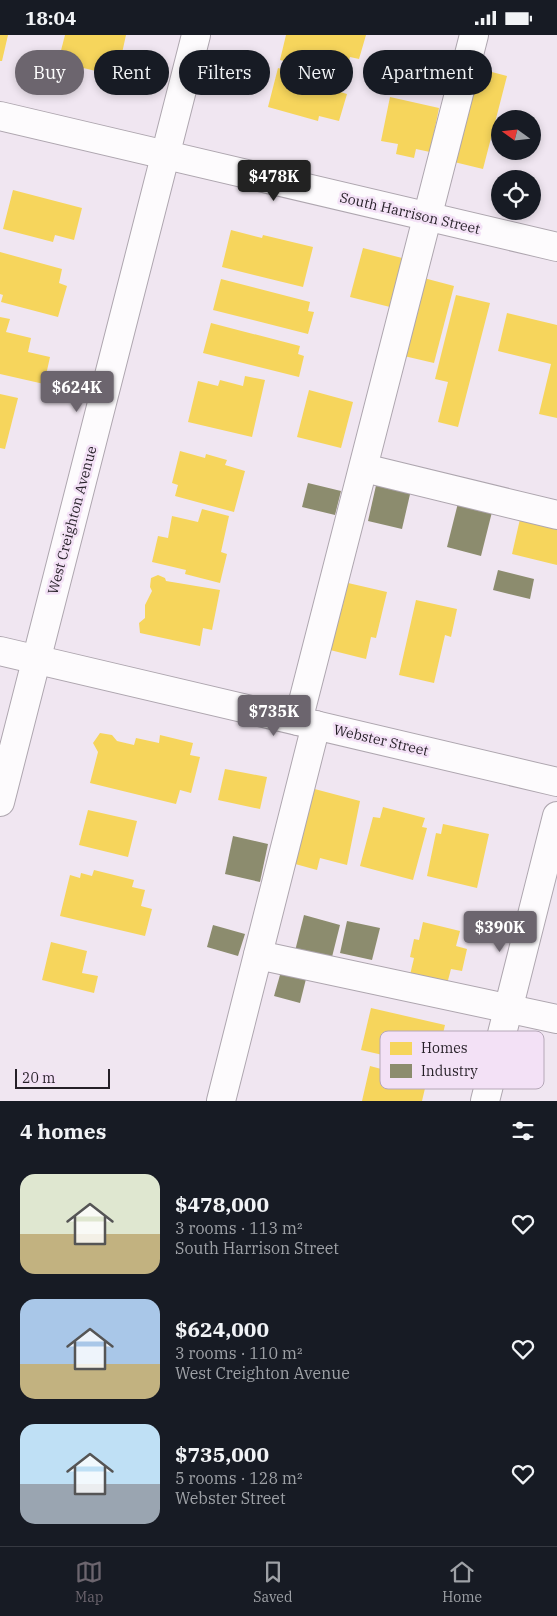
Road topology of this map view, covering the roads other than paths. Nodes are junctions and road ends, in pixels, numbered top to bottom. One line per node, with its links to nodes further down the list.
1 (196, 35): 4 (street, West Creighton Avenue)
2 (474, 35): 5 (street)
3 (0, 116): 4 (street, South Harrison Street)
4 (166, 155): 5 (street, South Harrison Street); 10 (street, West Creighton Avenue)
5 (429, 217): 6 (street, South Harrison Street); 7 (street)
6 (557, 247)
7 (364, 468): 8 (street); 11 (street)
8 (557, 515)
9 (0, 651): 10 (street, Webster Street)
10 (36, 660): 11 (street, Webster Street); 13 (street, West Creighton Avenue)
11 (307, 723): 12 (street, Webster Street); 15 (street)
12 (557, 782)
13 (0, 802)
14 (557, 816): 16 (street)
15 (258, 955): 16 (street); 19 (street)
16 (508, 1007): 17 (street); 18 (street)
17 (557, 1019)
18 (502, 1031)
19 (221, 1101)

